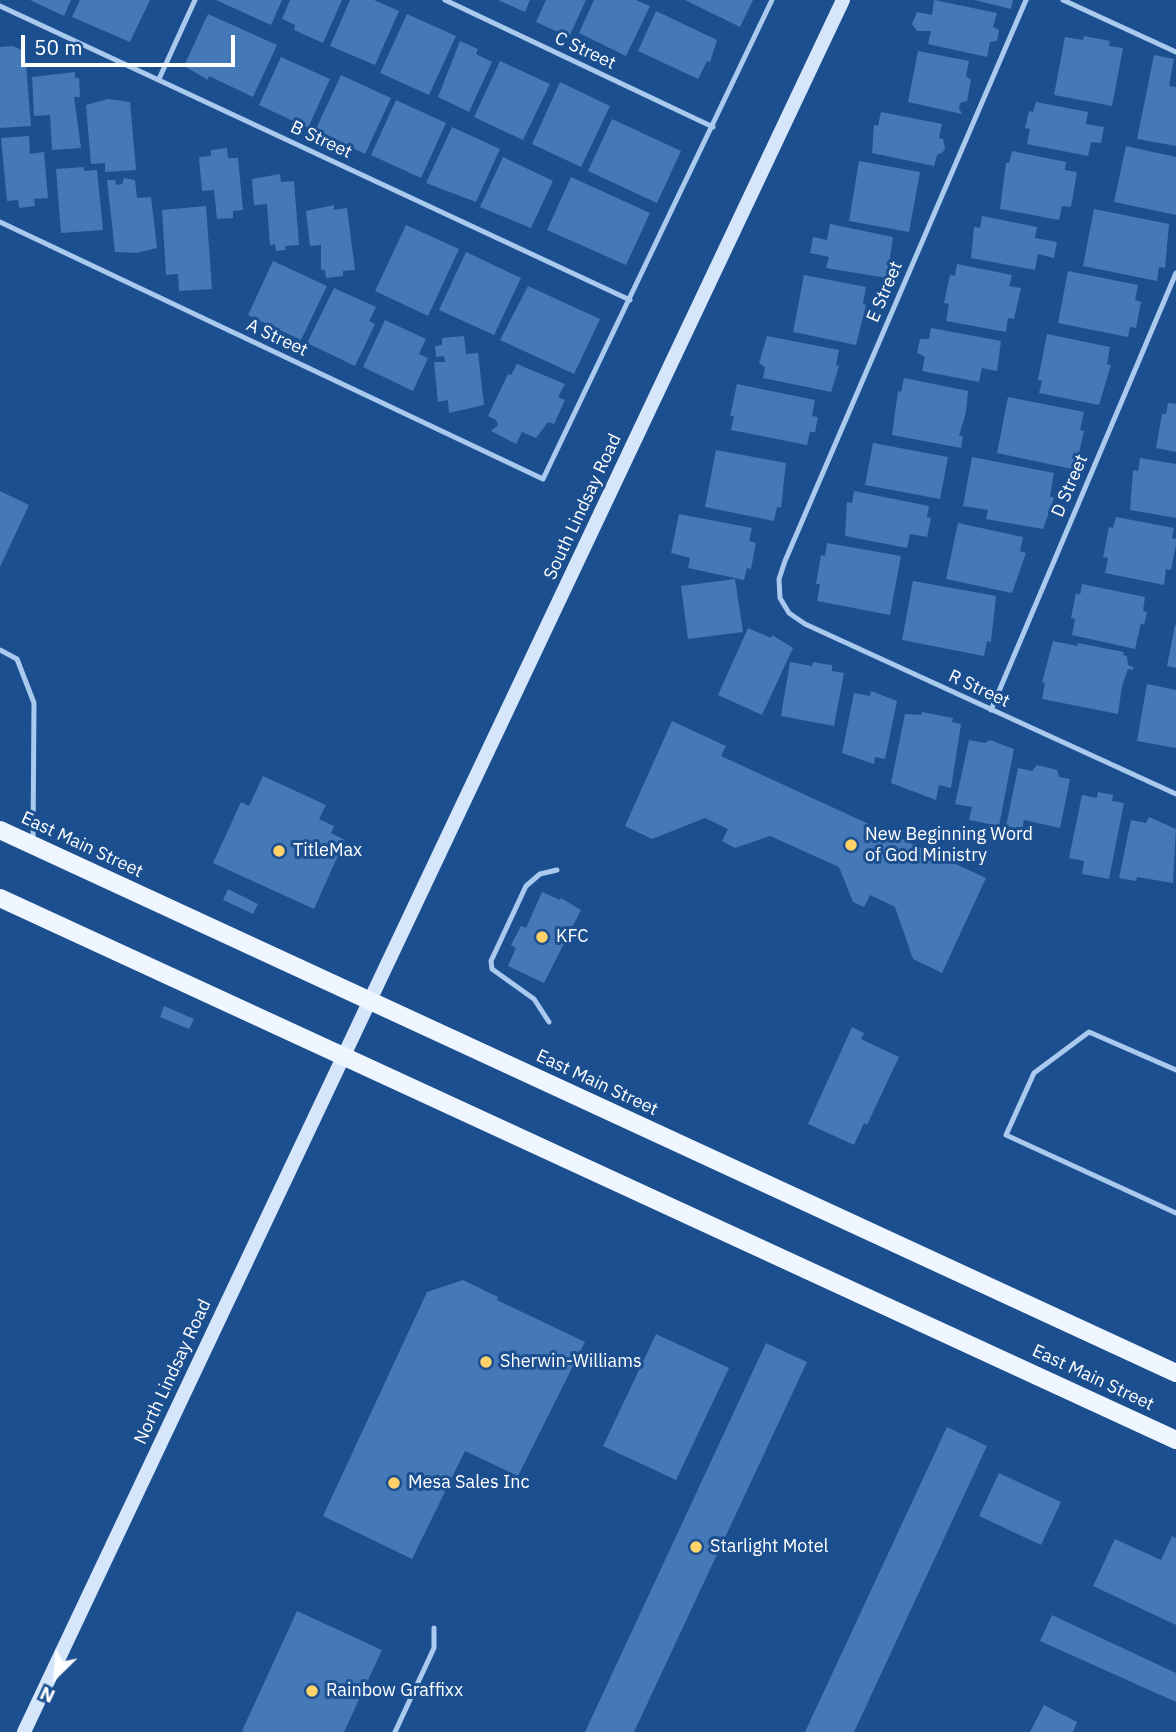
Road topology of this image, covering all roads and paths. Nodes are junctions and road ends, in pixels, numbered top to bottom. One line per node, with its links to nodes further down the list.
1 (195, 0): 9 (lane)
2 (445, 0): 10 (lane, C Street)
3 (772, 0): 10 (lane)
4 (843, 0): 22 (main road, South Lindsay Road)
5 (1026, 0): 14 (lane, E Street)
6 (1063, 0): 8 (lane)
7 (0, 6): 9 (lane, B Street)
8 (1176, 52)
9 (159, 79): 13 (lane, B Street)
10 (713, 127): 13 (lane)
11 (0, 222): 13 (lane, A Street)
12 (1176, 273): 16 (lane, D Street)
13 (630, 300)
14 (780, 598): 16 (lane, R Street)
15 (0, 650): 19 (lane)
16 (990, 710): 17 (lane, R Street)
17 (1176, 794)
18 (0, 831): 19 (main road, East Main Street)
19 (33, 846): 22 (main road, East Main Street)
20 (557, 870): 23 (lane)
21 (0, 898): 25 (main road, East Main Street)
22 (372, 1001): 24 (main road, South Lindsay Road); 28 (main road, East Main Street)
23 (549, 1022)
24 (358, 1030): 25 (main road, North Lindsay Road)
25 (344, 1056): 29 (main road, East Main Street); 31 (main road, North Lindsay Road)
26 (1176, 1070): 27 (lane)
27 (1176, 1213)
28 (1176, 1373)
29 (1176, 1440)
30 (434, 1628): 32 (lane)
31 (24, 1732)
32 (395, 1732)

